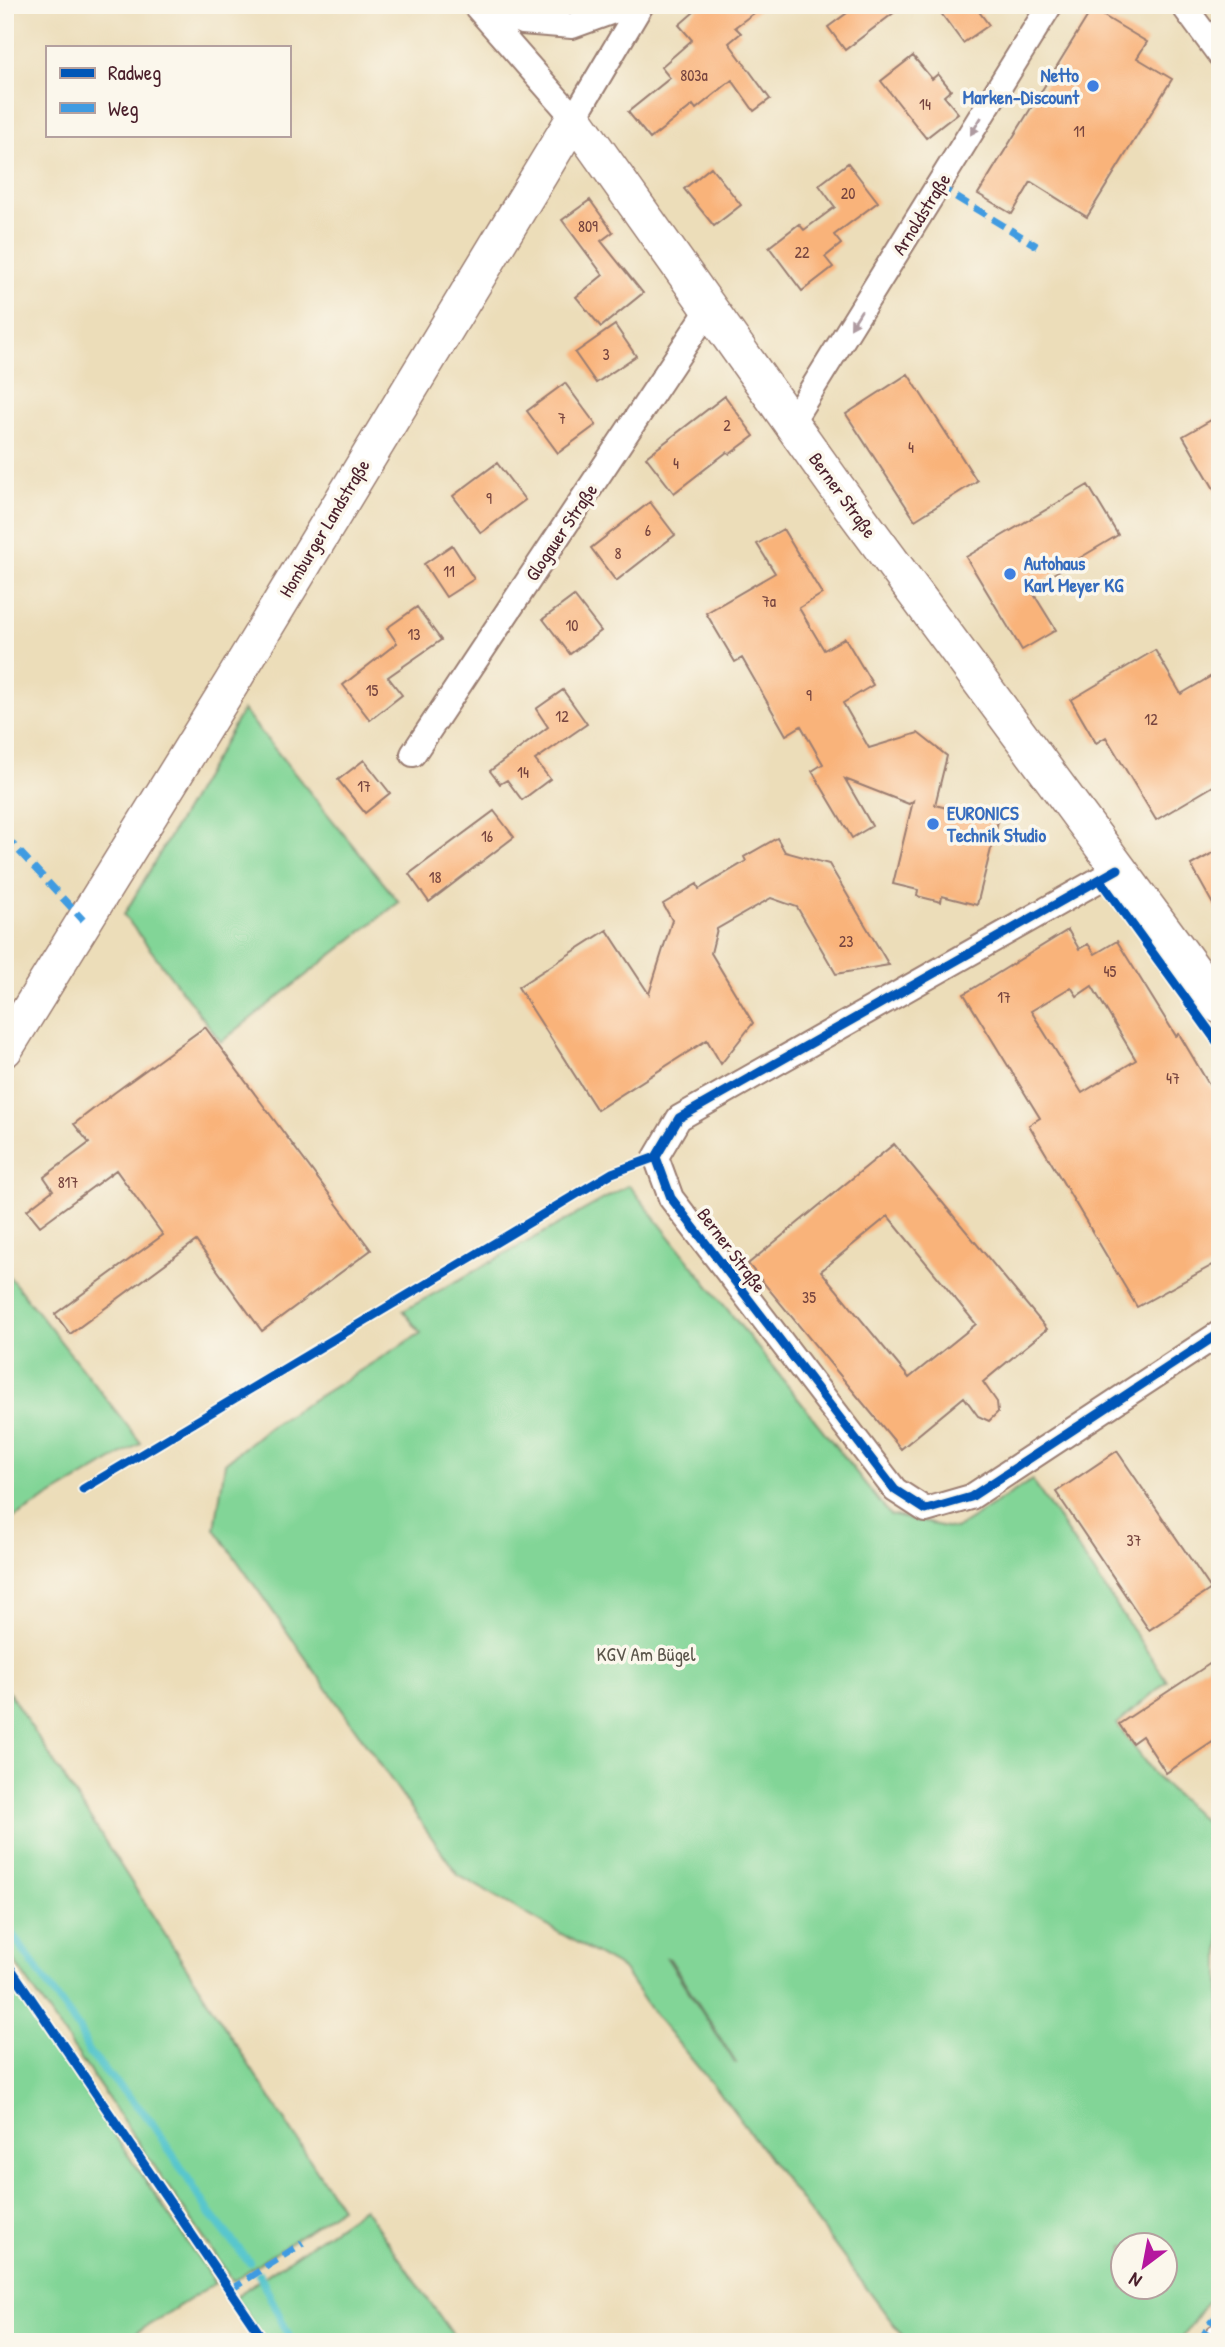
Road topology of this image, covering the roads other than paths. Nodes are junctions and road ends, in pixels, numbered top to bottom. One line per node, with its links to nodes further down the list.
1 (475, 5): 8 (street)
2 (481, 5): 3 (street)
3 (630, 5)
4 (641, 5): 8 (street, Homburger Landstraße)
5 (1050, 5): 10 (street, Arnoldstraße, one-way to 10)
6 (1183, 5): 7 (street)
7 (1220, 55)
8 (574, 118): 9 (street, Berner Straße); 14 (street, Homburger Landstraße)
9 (709, 309): 10 (street, Berner Straße); 11 (street, Glogauer Straße)
10 (791, 424): 12 (street, Berner Straße)
11 (413, 754)
12 (1118, 870): 13 (street, Berner Straße); 15 (street, Berner Straße)
13 (1220, 1006)
14 (5, 1049)
15 (1220, 1333)

